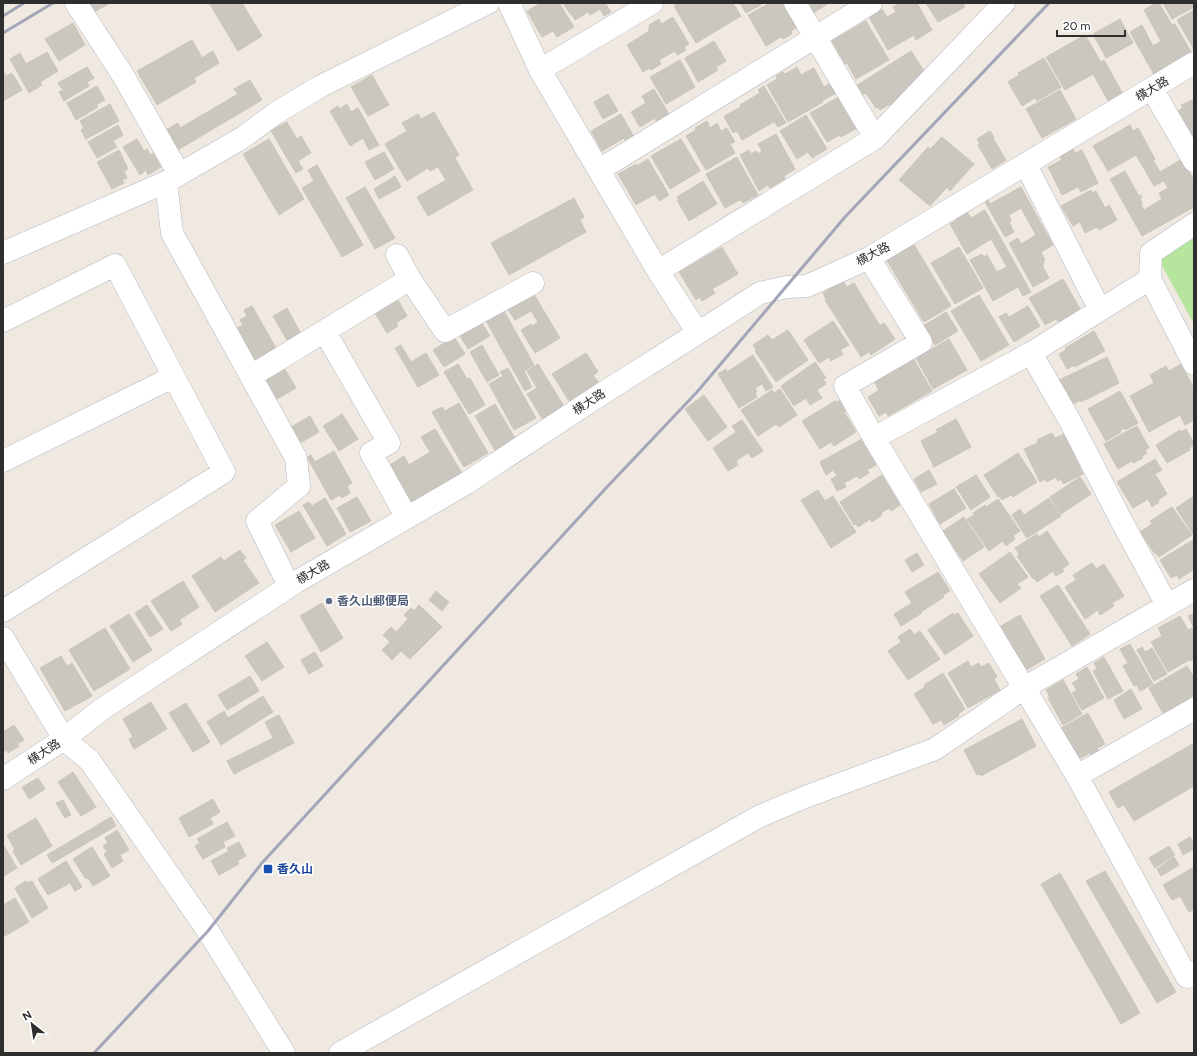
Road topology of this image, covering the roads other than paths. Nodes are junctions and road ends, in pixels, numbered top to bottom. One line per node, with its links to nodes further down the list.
1 (76, 3): 16 (street)
2 (488, 3): 16 (street)
3 (509, 3): 10 (street)
4 (652, 3): 10 (street)
5 (795, 3): 8 (street)
6 (871, 3): 8 (street)
7 (1004, 3): 12 (street)
8 (815, 38): 12 (street); 15 (street)
9 (1194, 64): 11 (street, 横大路)
10 (540, 70): 15 (street)
11 (1152, 90): 13 (street); 14 (street, 横大路)
12 (875, 138): 21 (street)
13 (1194, 161)
14 (1026, 165): 20 (street, 横大路); 25 (street)
15 (599, 170): 21 (street)
16 (172, 178): 18 (street); 31 (street)
17 (1194, 224): 23 (street)
18 (3, 253)
19 (397, 255): 22 (street)
20 (869, 258): 28 (street, 横大路); 33 (street)
21 (658, 271): 28 (street)
22 (410, 279): 24 (street); 27 (street)
23 (1150, 279): 25 (street); 30 (street)
24 (533, 283)
25 (1100, 310): 29 (street)
26 (3, 321): 32 (street)
27 (325, 332): 31 (street); 35 (street)
28 (698, 333): 35 (street, 横大路)
29 (1031, 353): 33 (street); 38 (street)
30 (1194, 364)
31 (251, 376): 36 (street)
32 (173, 377): 34 (street); 39 (street)
33 (874, 438): 41 (street)
34 (3, 460)
35 (407, 518): 36 (street, 横大路)
36 (289, 586): 43 (street, 横大路)
37 (1194, 590): 38 (street)
38 (1167, 605): 41 (street)
39 (3, 611)
40 (3, 638): 43 (street)
41 (1024, 688): 44 (street); 48 (street)
42 (1194, 709): 44 (street)
43 (64, 739): 45 (street, 横大路); 47 (street)
44 (1078, 776): 46 (street)
45 (3, 779)
46 (1194, 972)
47 (284, 1053)
48 (340, 1053)

